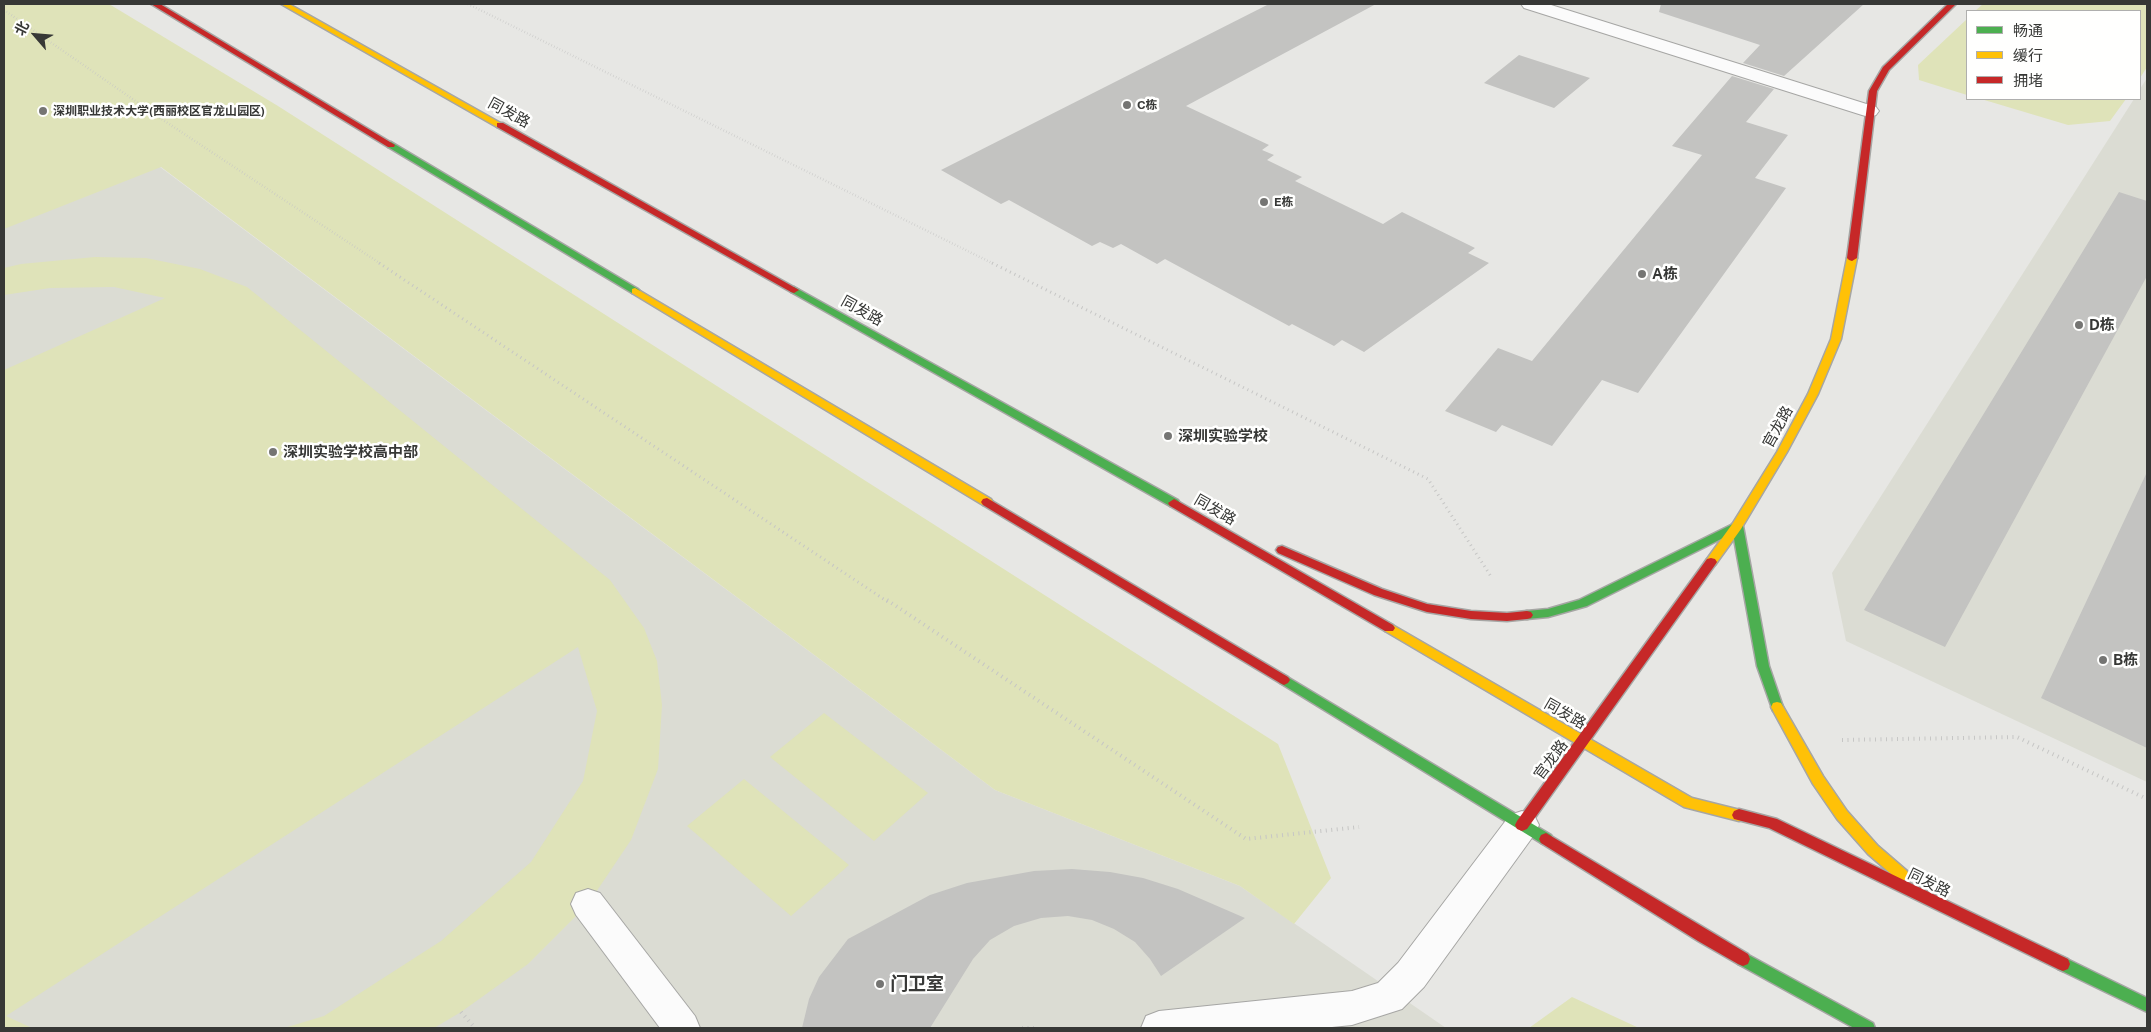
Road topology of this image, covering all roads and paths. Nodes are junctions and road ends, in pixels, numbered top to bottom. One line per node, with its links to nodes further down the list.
1 (155, 4): 14 (main road)
2 (284, 4): 8 (main road, 同发路)
3 (468, 4): 10 (path)
4 (1530, 4): 7 (street)
5 (1952, 4): 7 (main road, 官龙路)
6 (4, 10): 15 (path)
7 (1869, 111): 9 (main road, 官龙路)
8 (1200, 518): 9 (main road); 12 (main road, 同发路)
9 (1737, 526): 12 (main road, 官龙路); 17 (main road)
10 (1496, 585)
11 (1833, 740): 13 (path)
12 (1583, 742): 14 (main road, 官龙路); 17 (main road, 同发路)
13 (2147, 800)
14 (1522, 825): 24 (street); 25 (main road)
15 (1359, 827)
16 (588, 904): 21 (street)
17 (1959, 914): 18 (main road, 同发路)
18 (2147, 1005)
19 (462, 1012): 20 (path)
20 (475, 1028)
21 (682, 1028)
22 (1022, 1028): 23 (path)
23 (1037, 1028)
24 (1159, 1028)
25 (1868, 1028)

